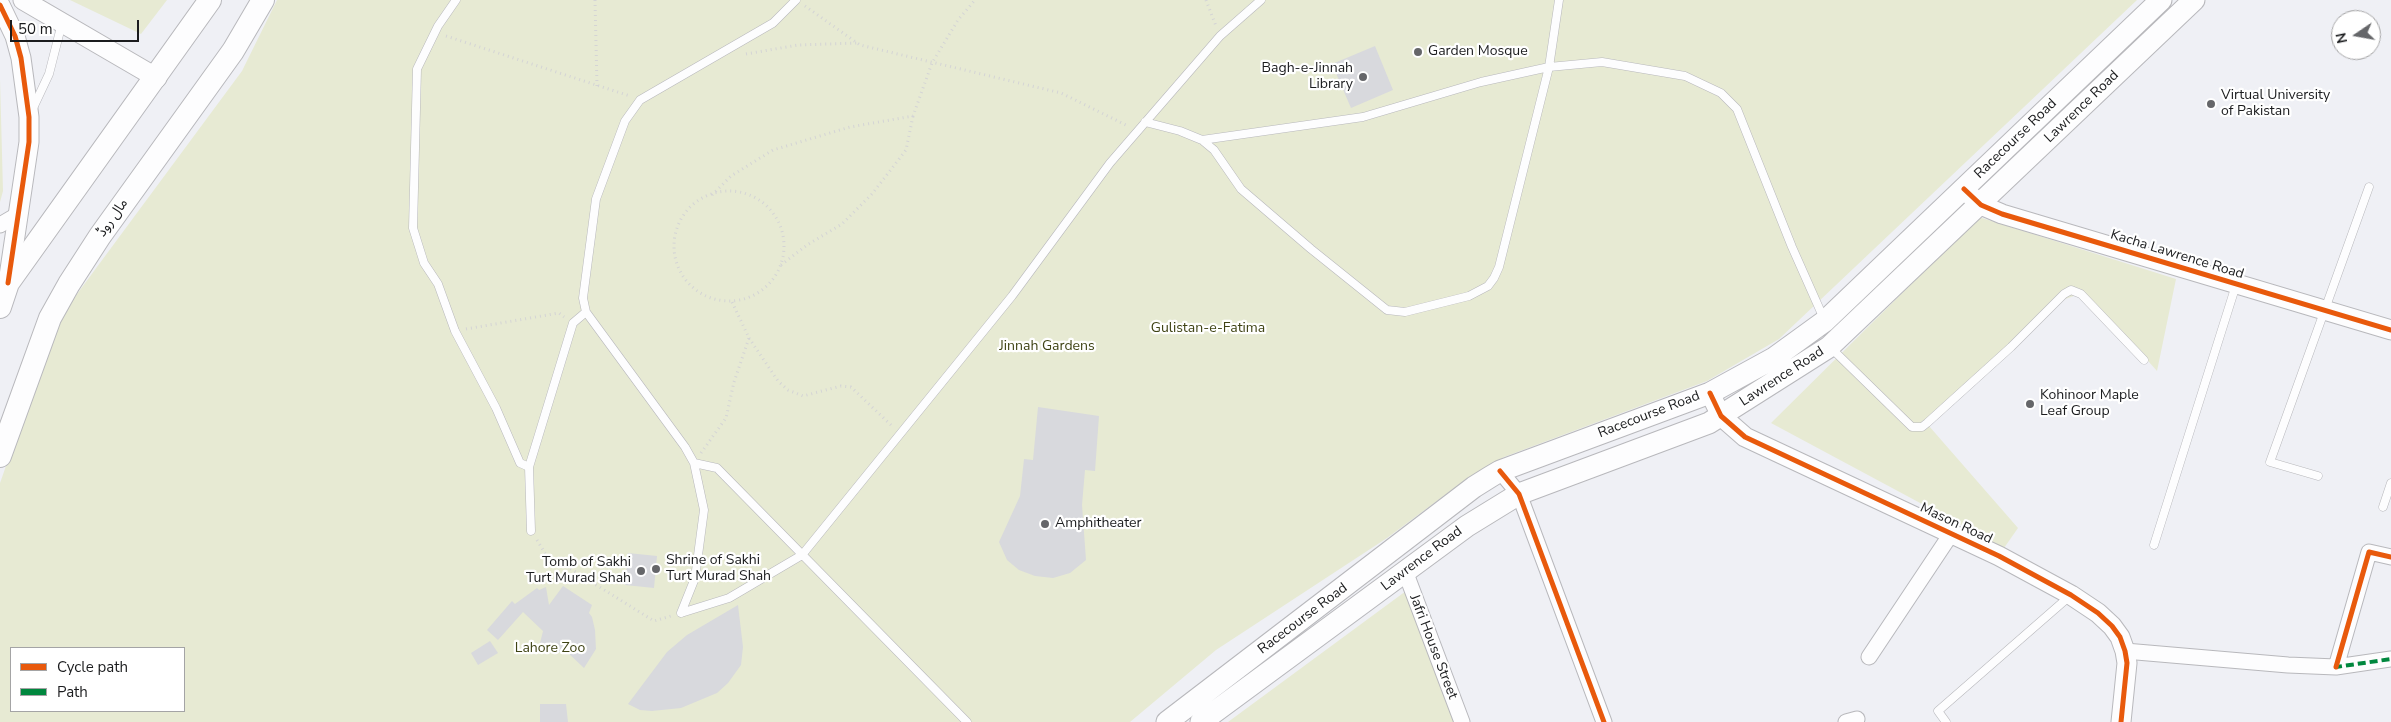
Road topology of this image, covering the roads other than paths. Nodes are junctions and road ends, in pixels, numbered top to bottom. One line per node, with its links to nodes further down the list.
1 (23, 0): 11 (street)
2 (210, 0): 13 (main road)
3 (263, 0): 32 (main road, مال روڈ)
4 (456, 0): 34 (lane)
5 (796, 0): 26 (lane)
6 (1261, 0): 15 (lane)
7 (1559, 0): 12 (lane)
8 (2161, 0): 18 (main road, Racecourse Road)
9 (2194, 0): 19 (main road, Lawrence Road)
10 (0, 5): 14 (street)
11 (62, 22): 13 (street); 14 (lane)
12 (1549, 67): 16 (lane); 16 (lane); 28 (lane)
13 (157, 78): 22 (main road)
14 (28, 117): 20 (street)
15 (1145, 122): 16 (lane); 43 (lane)
16 (1202, 140)
17 (2368, 186): 25 (lane)
18 (1964, 189): 19 (street, Kacha Lawrence Road); 28 (main road, Racecourse Road)
19 (1981, 205): 23 (street, Kacha Lawrence Road); 28 (main road, Lawrence Road)
20 (17, 214): 21 (street); 22 (street)
21 (0, 225)
22 (8, 283): 24 (main road)
23 (2236, 284): 25 (street, Kacha Lawrence Road); 42 (lane)
24 (0, 307)
25 (2323, 311): 27 (street, Kacha Lawrence Road); 36 (lane)
26 (586, 312): 33 (lane); 34 (lane)
27 (2391, 330)
28 (1832, 332): 29 (lane); 30 (main road, Racecourse Road); 31 (main road, Lawrence Road)
29 (2144, 360)
30 (1710, 393): 31 (street, Mason Road); 35 (main road, Racecourse Road)
31 (1721, 416): 38 (main road, Lawrence Road); 41 (street, Mason Road)
32 (0, 456)
33 (694, 463): 43 (lane); 43 (lane)
34 (529, 467): 40 (lane)
35 (1500, 472): 38 (street); 52 (main road, Racecourse Road)
36 (2318, 476)
37 (2391, 483): 39 (lane)
38 (1519, 494): 45 (main road, Lawrence Road); 55 (street)
39 (2383, 507)
40 (531, 531)
41 (1951, 534): 46 (street, Mason Road); 48 (street)
42 (2154, 545)
43 (802, 555): 51 (lane)
44 (2391, 557): 50 (street)
45 (1405, 572): 53 (main road, Lawrence Road); 54 (street, Jafri House Street)
46 (2071, 595): 47 (street, Mason Road); 56 (lane)
47 (2125, 651): 50 (street); 57 (street, Mason Road)
48 (1869, 657)
49 (2391, 659): 50 (street)
50 (2336, 667)
51 (967, 722)
52 (1167, 722)
53 (1201, 722)
54 (1462, 722)
55 (1604, 722)
56 (1946, 722)
57 (2121, 722)

